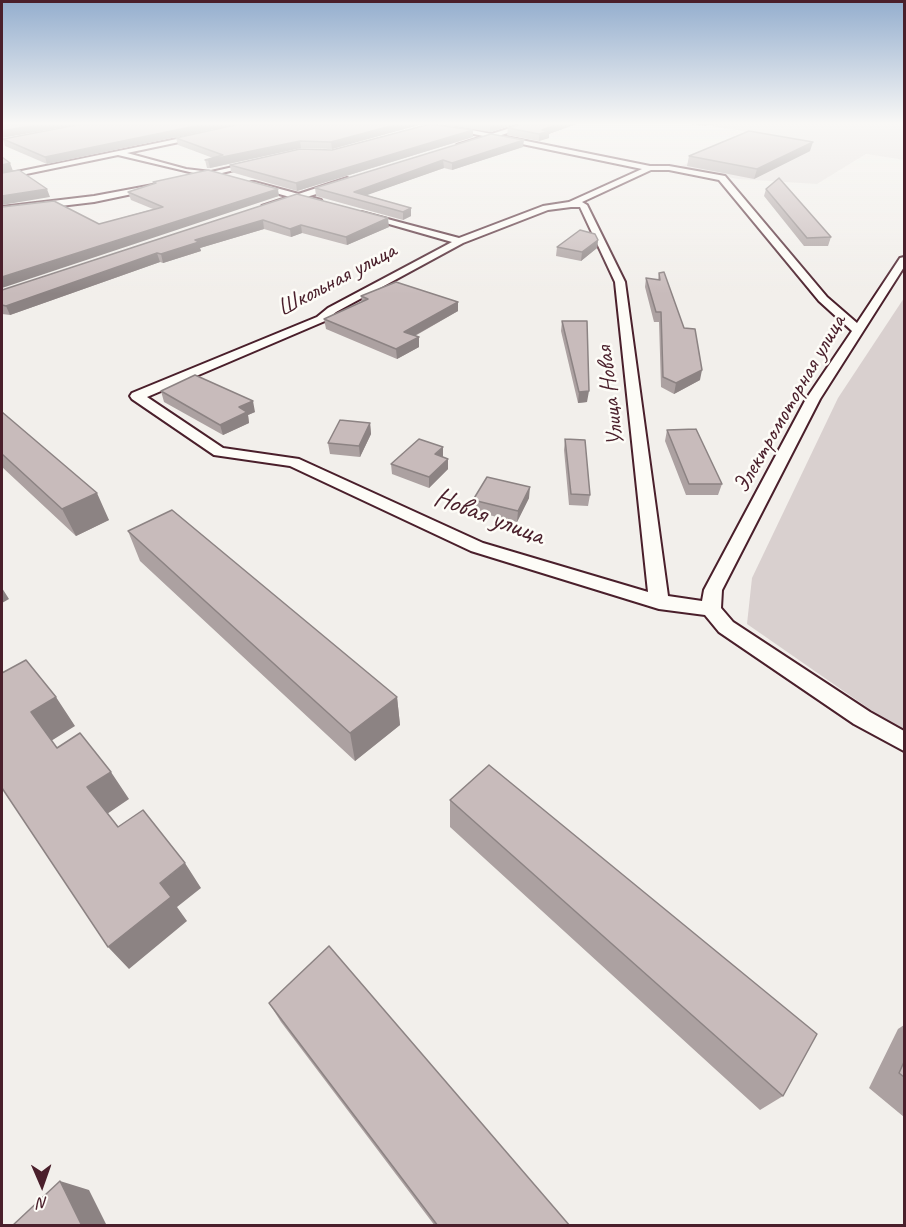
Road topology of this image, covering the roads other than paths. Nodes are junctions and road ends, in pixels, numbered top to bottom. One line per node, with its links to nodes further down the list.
1 (185, 180): 5 (street)
2 (350, 180): 8 (street)
3 (623, 180): 9 (street, Школьная улица)
4 (724, 180): 16 (street)
5 (182, 181)
6 (247, 182): 8 (street)
7 (159, 186): 12 (street)
8 (298, 196): 10 (street); 11 (street)
9 (571, 204): 14 (street, Школьная улица); 18 (street, Улица Новая)
10 (333, 206)
11 (260, 209)
12 (2, 210)
13 (356, 212): 14 (street)
14 (460, 241): 17 (street, Школьная улица)
15 (904, 260): 16 (street, Электромоторная улица)
16 (857, 329): 19 (street, Электромоторная улица)
17 (219, 452): 18 (street, Новая улица)
18 (659, 602): 19 (street, Новая улица)
19 (711, 609): 20 (street)
20 (904, 742)

